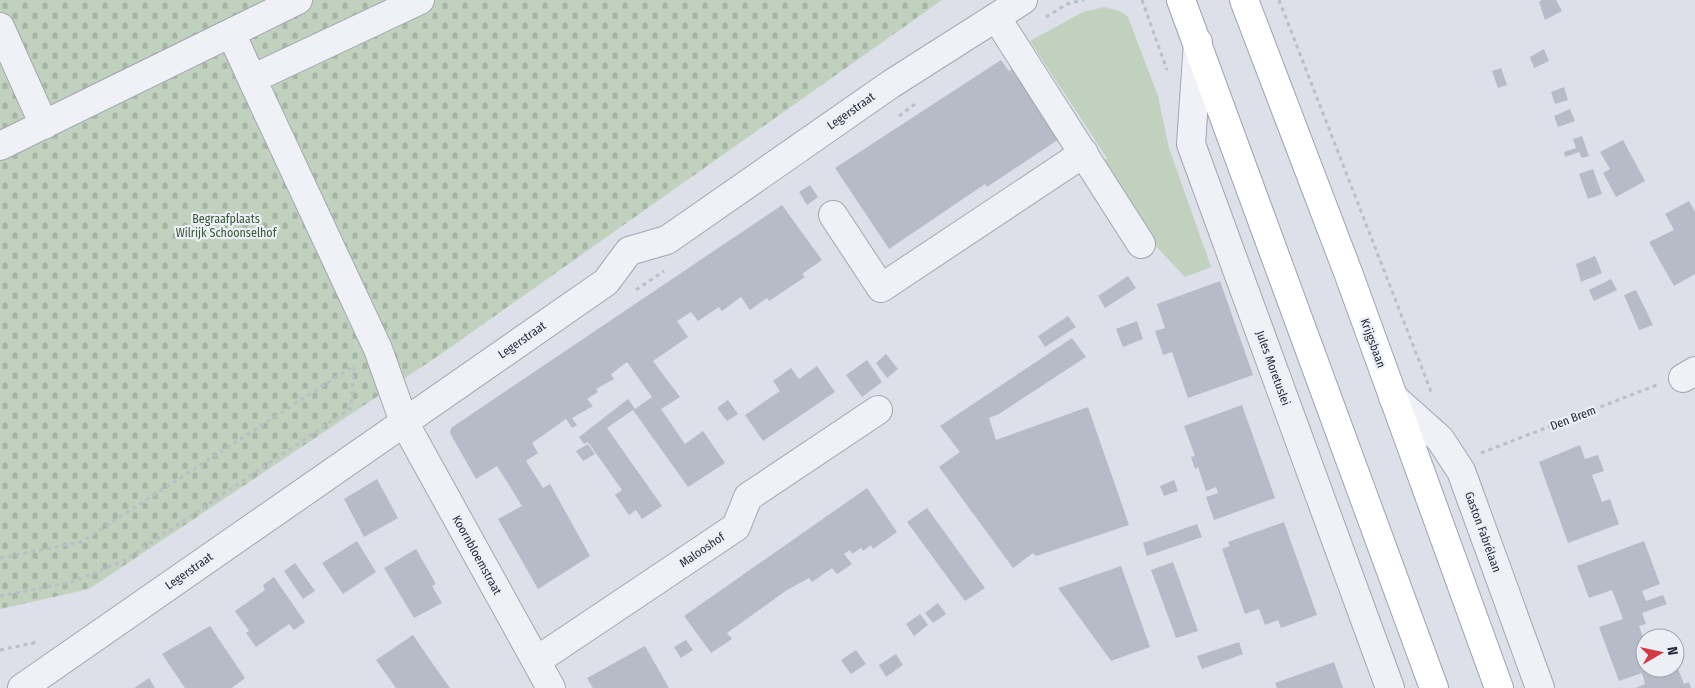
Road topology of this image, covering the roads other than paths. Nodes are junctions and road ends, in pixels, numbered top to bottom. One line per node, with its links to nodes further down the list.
1 (298, 0): 8 (street)
2 (420, 0): 10 (street)
3 (1023, 0): 6 (street, Legerstraat)
4 (1181, 0): 9 (main road)
5 (1244, 0): 16 (main road, Krijgsbaan)
6 (996, 17): 13 (street); 18 (street, Legerstraat)
7 (0, 27): 11 (street)
8 (231, 33): 10 (street, Koornbloemstraat); 11 (street)
9 (1198, 42): 22 (street, Jules Moretuslei); 23 (main road)
10 (252, 78): 18 (street, Koornbloemstraat)
11 (44, 125): 12 (street)
12 (0, 146)
13 (1084, 153): 14 (street); 15 (street)
14 (833, 215)
15 (1141, 244)
16 (1393, 397): 24 (main road, Krijgsbaan); 25 (street, Gaston Fabrélaan)
17 (878, 410): 19 (street, Malooshof)
18 (404, 422): 19 (street, Koornbloemstraat); 20 (street, Legerstraat)
19 (536, 661): 21 (street, Koornbloemstraat)
20 (22, 688)
21 (551, 688)
22 (1390, 688)
23 (1434, 688)
24 (1499, 688)
25 (1540, 688)

